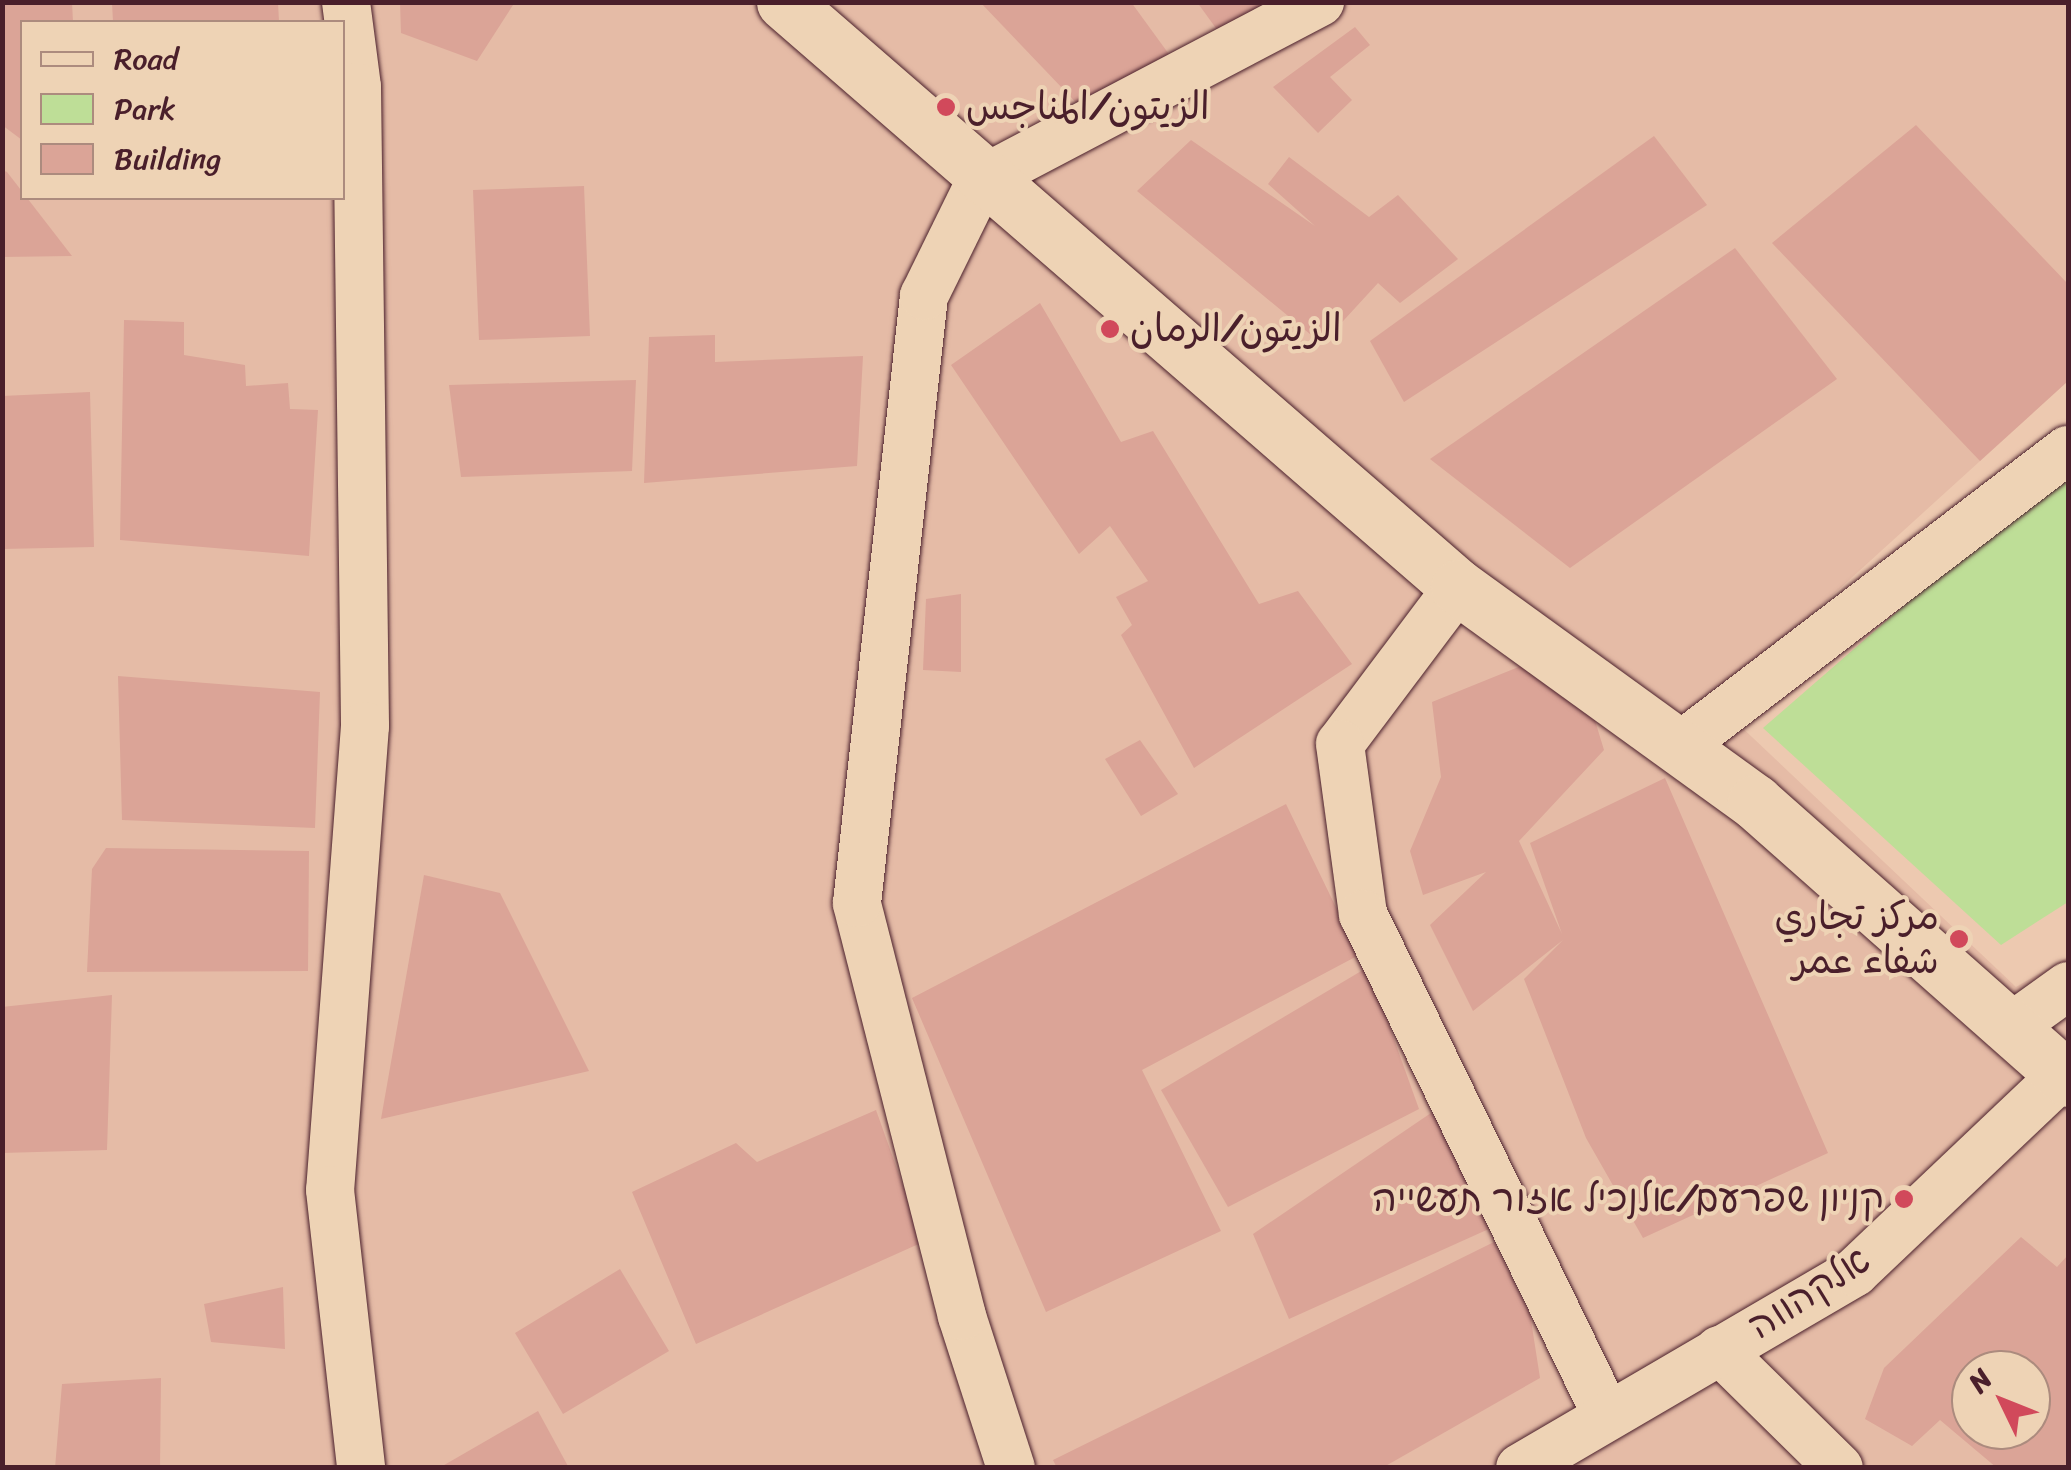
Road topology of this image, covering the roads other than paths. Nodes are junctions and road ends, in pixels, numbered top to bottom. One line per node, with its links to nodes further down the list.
1 (346, 2): 13 (street)
2 (784, 2): 4 (street)
3 (1320, 2): 4 (street)
4 (981, 180): 6 (street); 14 (street)
5 (2068, 450): 7 (street)
6 (1458, 587): 7 (street); 12 (street)
7 (1679, 747): 9 (street)
8 (2068, 986): 9 (street)
9 (2011, 1027): 10 (street)
10 (2066, 1076): 11 (street, אלקהווה)
11 (1719, 1350): 12 (street, אלקהווה); 16 (street)
12 (1606, 1414): 15 (street, אלקהווה)
13 (361, 1468)
14 (1011, 1468)
15 (1520, 1468)
16 (1839, 1468)

